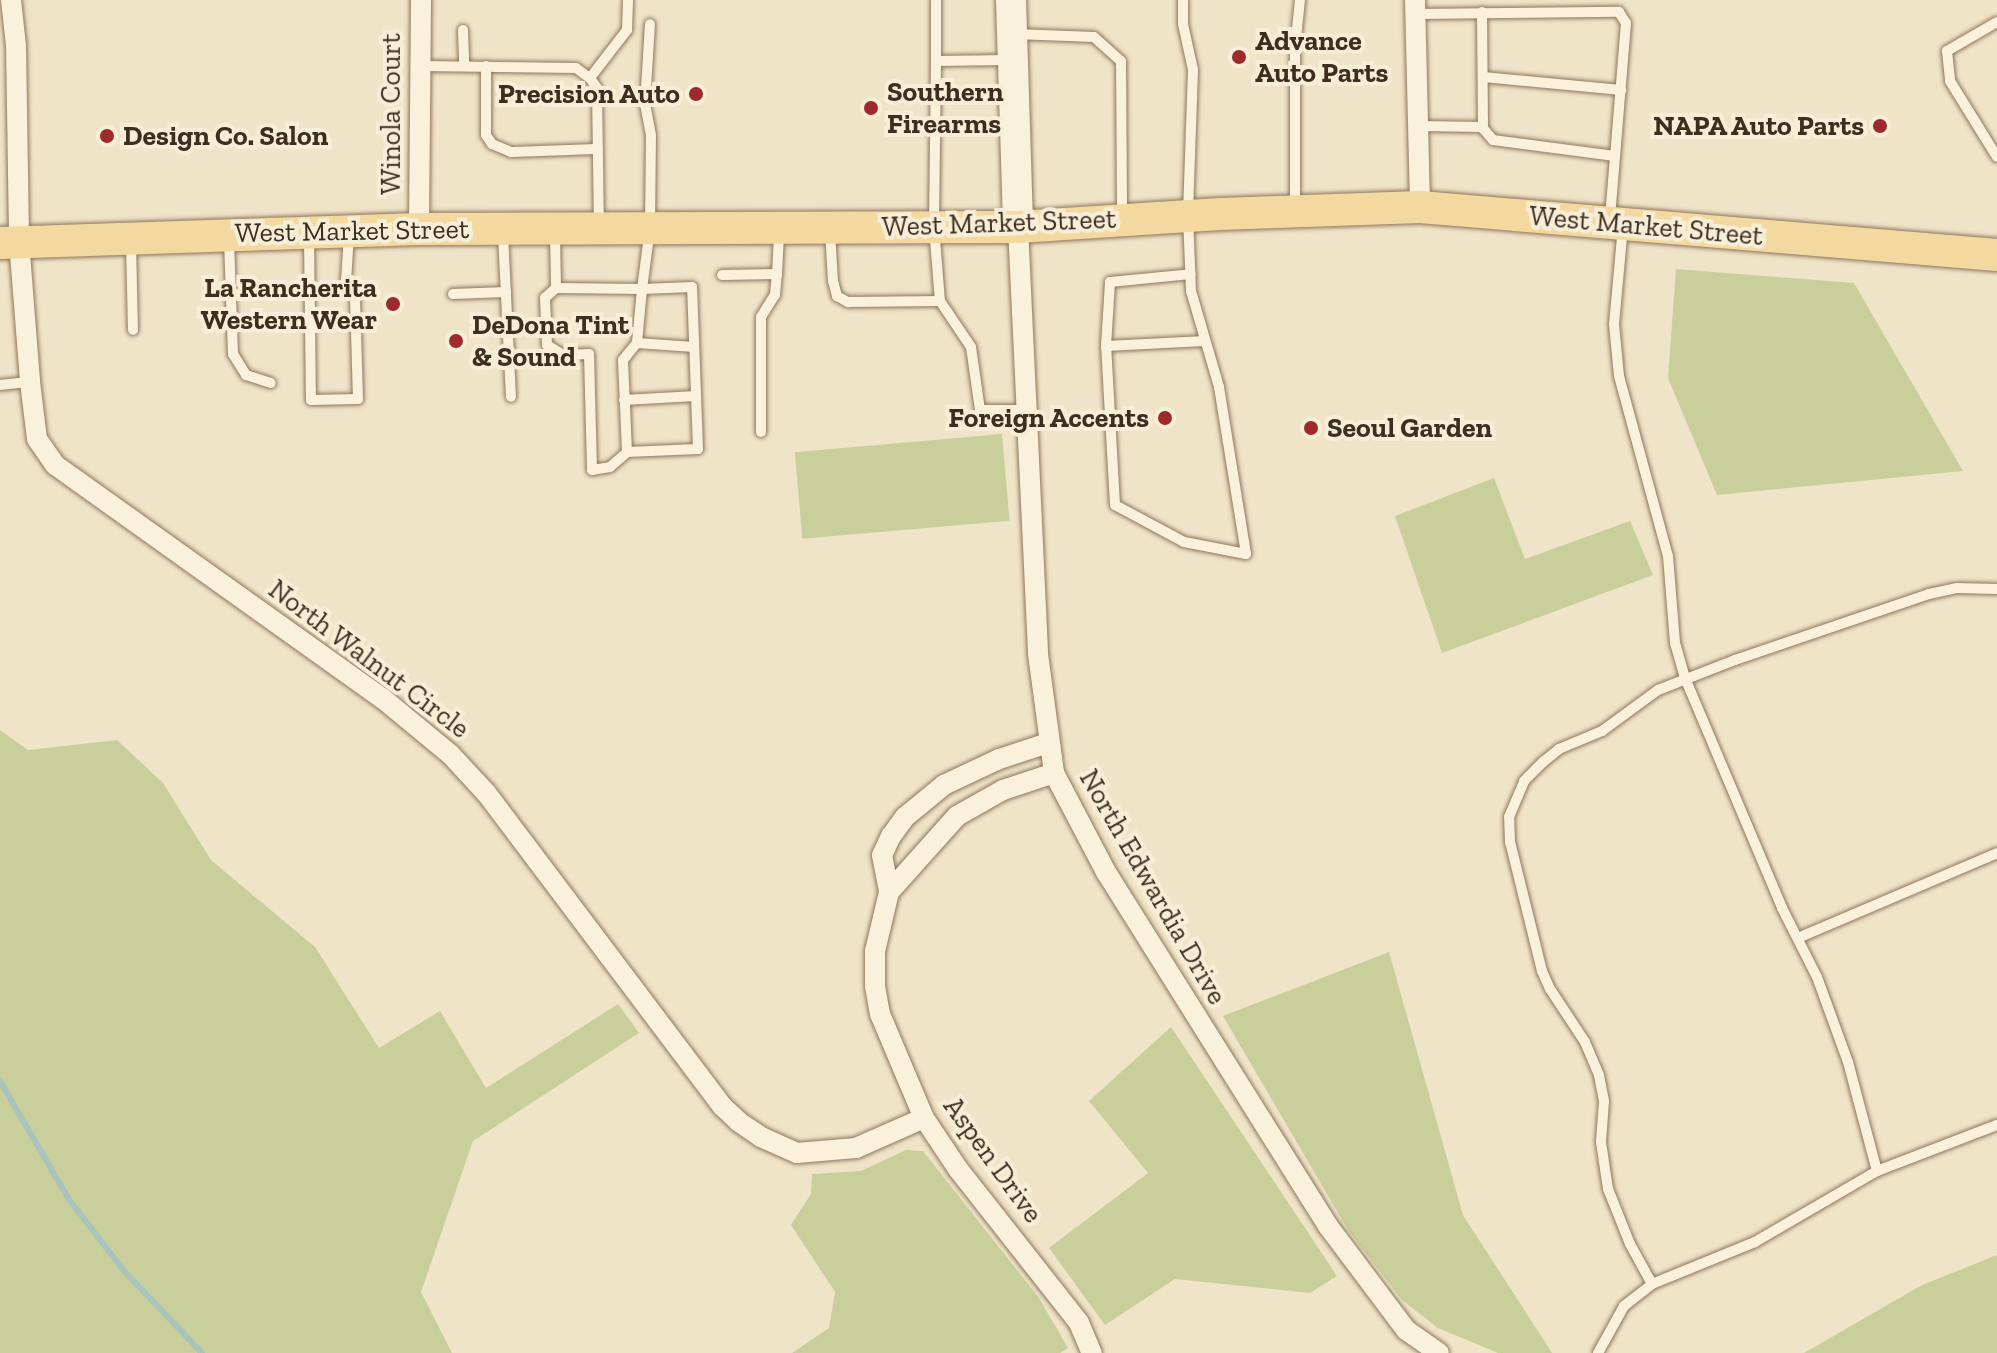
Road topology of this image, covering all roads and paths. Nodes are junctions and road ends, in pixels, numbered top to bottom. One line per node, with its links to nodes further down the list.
1 (11, 0): 44 (street, North Walnut Circle)
2 (421, 0): 16 (street, Winola Court)
3 (628, 0): 19 (lane)
4 (936, 0): 14 (lane)
5 (1011, 0): 13 (main road)
6 (1183, 0): 28 (lane)
7 (1300, 0): 27 (lane)
8 (1415, 7): 9 (lane); 21 (street)
9 (1482, 12): 18 (lane); 20 (lane)
10 (1997, 22): 25 (lane)
11 (650, 24): 37 (lane)
12 (463, 30): 15 (lane)
13 (1012, 47): 14 (lane); 29 (lane); 33 (main road)
14 (936, 61): 32 (lane)
15 (464, 65): 16 (lane); 17 (lane)
16 (420, 66): 39 (street, Winola Court)
17 (486, 66): 19 (lane); 23 (lane)
18 (1483, 77): 20 (lane); 22 (lane)
19 (590, 78): 23 (lane)
20 (1621, 90): 24 (lane)
21 (1419, 126): 22 (lane); 26 (street)
22 (1483, 129): 24 (lane)
23 (598, 149): 36 (lane)
24 (1615, 156): 30 (lane)
25 (1997, 157)
26 (1420, 207): 27 (main road, West Market Street); 30 (main road, West Market Street)
27 (1295, 211): 28 (main road, West Market Street)
28 (1188, 216): 29 (main road, West Market Street); 47 (lane)
29 (1122, 220): 33 (main road, West Market Street)
30 (1616, 223): 45 (main road, West Market Street); 69 (lane)
31 (830, 227): 32 (main road, West Market Street); 38 (main road, West Market Street); 53 (lane)
32 (934, 227): 33 (main road, West Market Street); 53 (lane)
33 (1018, 227): 65 (street, North Edwardia Drive)
34 (502, 228): 35 (main road, West Market Street); 39 (main road, West Market Street); 51 (lane)
35 (555, 228): 36 (main road, West Market Street); 49 (lane)
36 (599, 228): 37 (main road, West Market Street)
37 (650, 228): 38 (main road, West Market Street); 50 (lane)
38 (779, 228): 46 (lane)
39 (419, 229): 40 (main road, West Market Street)
40 (349, 231): 41 (main road, West Market Street); 41 (lane)
41 (309, 232): 42 (main road, West Market Street)
42 (229, 234): 43 (main road, West Market Street); 60 (lane)
43 (131, 237): 44 (main road, West Market Street); 54 (lane)
44 (9, 242): 59 (street, North Walnut Circle)
45 (1997, 255)
46 (777, 274): 48 (lane); 66 (lane)
47 (1191, 274): 55 (lane); 57 (lane)
48 (722, 275)
49 (556, 288): 50 (lane); 67 (lane)
50 (642, 289): 56 (lane); 58 (lane)
51 (506, 292): 52 (lane); 63 (lane)
52 (453, 294)
53 (940, 301): 65 (lane)
54 (133, 330)
55 (1205, 341): 57 (lane); 57 (lane)
56 (637, 343): 58 (lane); 64 (lane)
57 (1106, 346)
58 (694, 347): 62 (lane)
59 (30, 382): 61 (lane); 75 (street, North Walnut Circle)
60 (271, 383)
61 (0, 385)
62 (696, 396): 64 (lane); 67 (lane)
63 (511, 397)
64 (624, 400): 67 (lane)
65 (1025, 410): 70 (street, North Edwardia Drive)
66 (761, 432)
67 (627, 452)
68 (1997, 589): 69 (lane)
69 (1685, 678): 74 (lane); 78 (lane)
70 (1048, 743): 71 (street, North Edwardia Drive); 73 (street, Aspen Drive)
71 (1054, 773): 73 (street, Aspen Drive); 80 (street, North Edwardia Drive)
72 (1997, 853): 74 (lane)
73 (889, 892): 75 (street, Aspen Drive)
74 (1798, 938): 77 (lane)
75 (924, 1118): 79 (street, Aspen Drive)
76 (1997, 1125): 77 (lane)
77 (1877, 1171): 78 (lane)
78 (1652, 1284): 81 (lane)
79 (1092, 1353)
80 (1439, 1353)
81 (1598, 1353)

